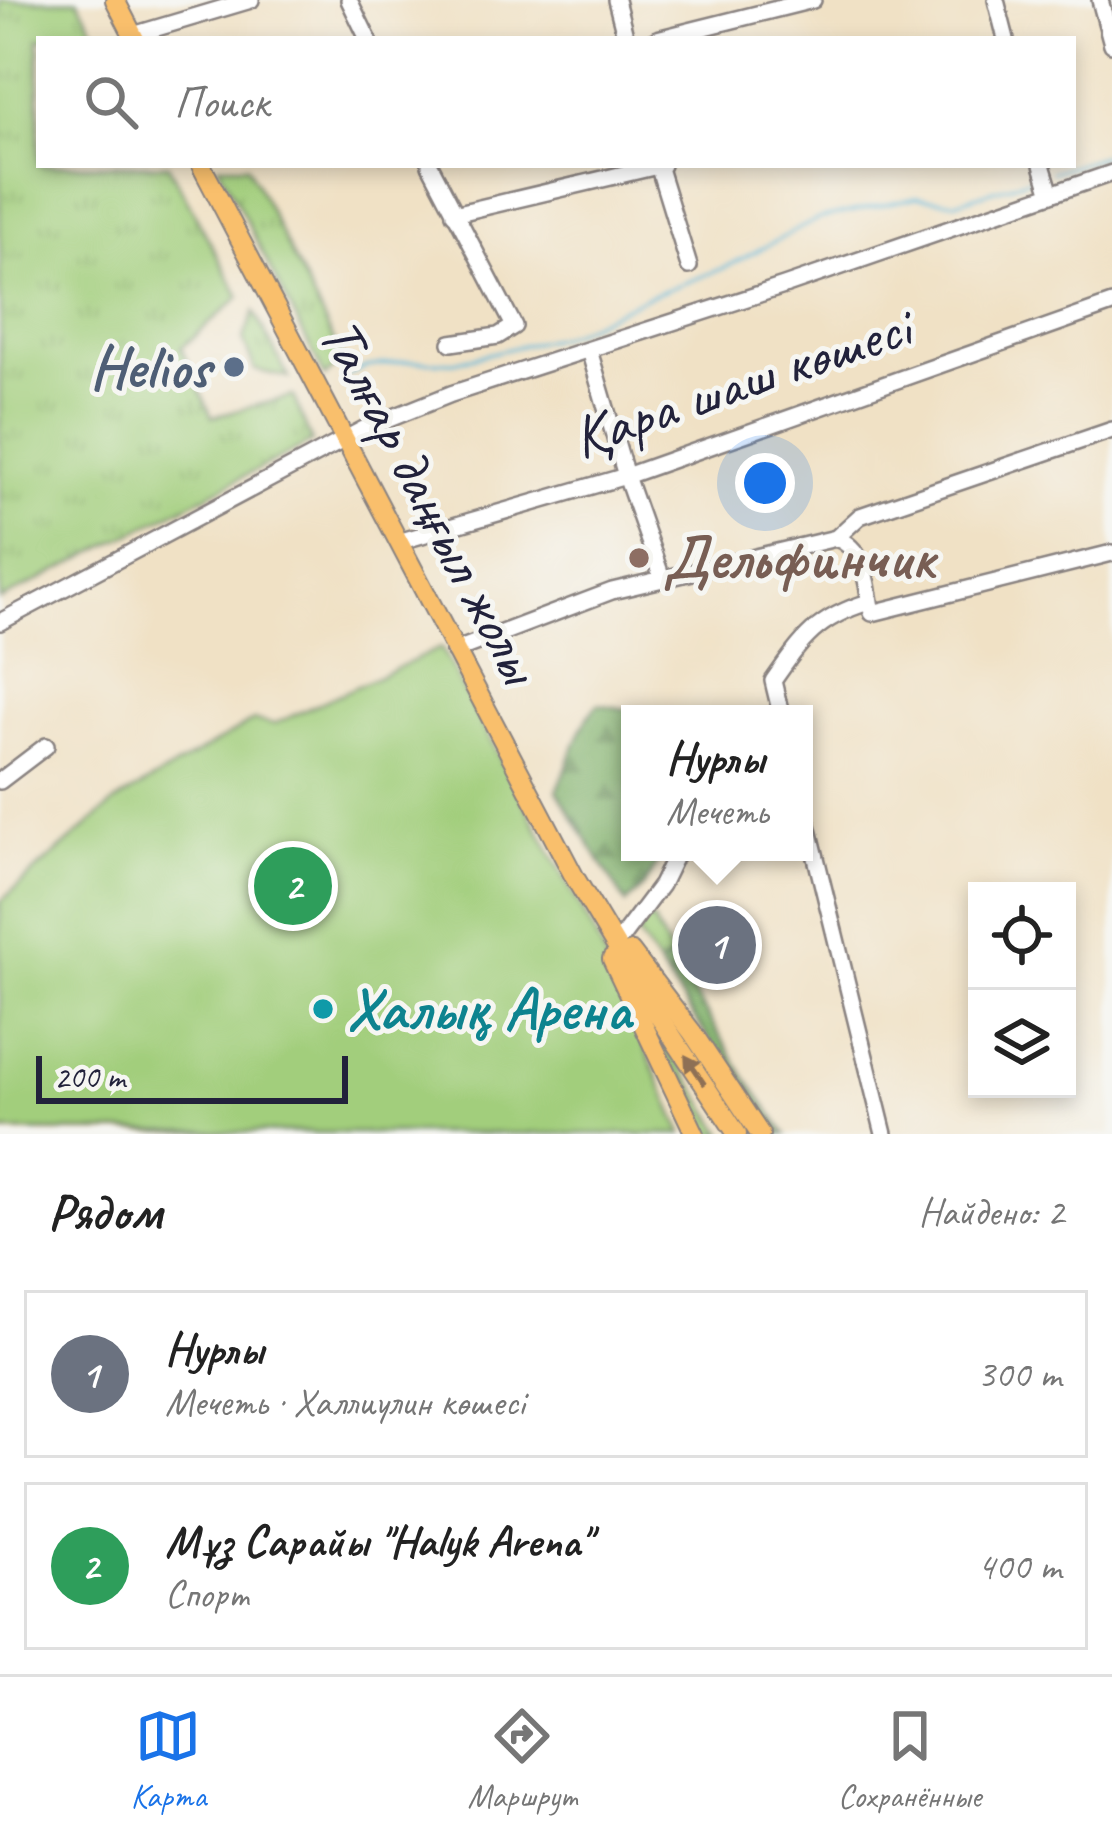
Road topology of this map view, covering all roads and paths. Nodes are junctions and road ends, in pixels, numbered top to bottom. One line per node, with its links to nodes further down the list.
1 (115, 0): 8 (main road)
2 (251, 0): 9 (street)
3 (349, 0): 10 (street)
4 (616, 0): 11 (street)
5 (813, 0): 12 (street)
6 (996, 0): 13 (street)
7 (1100, 0): 14 (street)
8 (133, 36)
9 (137, 36)
10 (367, 36)
11 (625, 36)
12 (669, 36)
13 (1005, 36)
14 (1112, 44)
15 (203, 168): 28 (main road, Талғар даңғыл жолы)
16 (431, 168): 22 (street)
17 (646, 168): 22 (street)
18 (660, 168): 23 (street)
19 (1043, 168): 21 (street)
20 (1112, 173): 21 (street)
21 (1052, 194): 26 (street)
22 (454, 214): 25 (street)
23 (689, 266)
24 (1112, 304): 29 (street, Қара шаш көшесі)
25 (451, 343)
26 (589, 350): 28 (street); 29 (street)
27 (1112, 430): 30 (street)
28 (345, 442): 31 (main road, Талғар даңғыл жолы); 35 (street)
29 (626, 476): 31 (street, Қара шаш көшесі); 33 (street)
30 (836, 538): 33 (street); 34 (street)
31 (398, 542): 36 (main road, Талғар даңғыл жолы)
32 (1112, 554): 34 (street)
33 (662, 578): 36 (street)
34 (870, 608): 37 (street)
35 (0, 622)
36 (454, 651): 42 (main road, Талғар даңғыл жолы)
37 (779, 705)
38 (46, 746): 39 (street)
39 (0, 781)
40 (813, 846): 47 (street)
41 (673, 861): 43 (street)
42 (575, 878): 43 (main road); 44 (main road); 45 (main road, one-way to 42)
43 (621, 938): 46 (main road)
44 (692, 1134)
45 (737, 1134)
46 (760, 1134)
47 (884, 1134)

